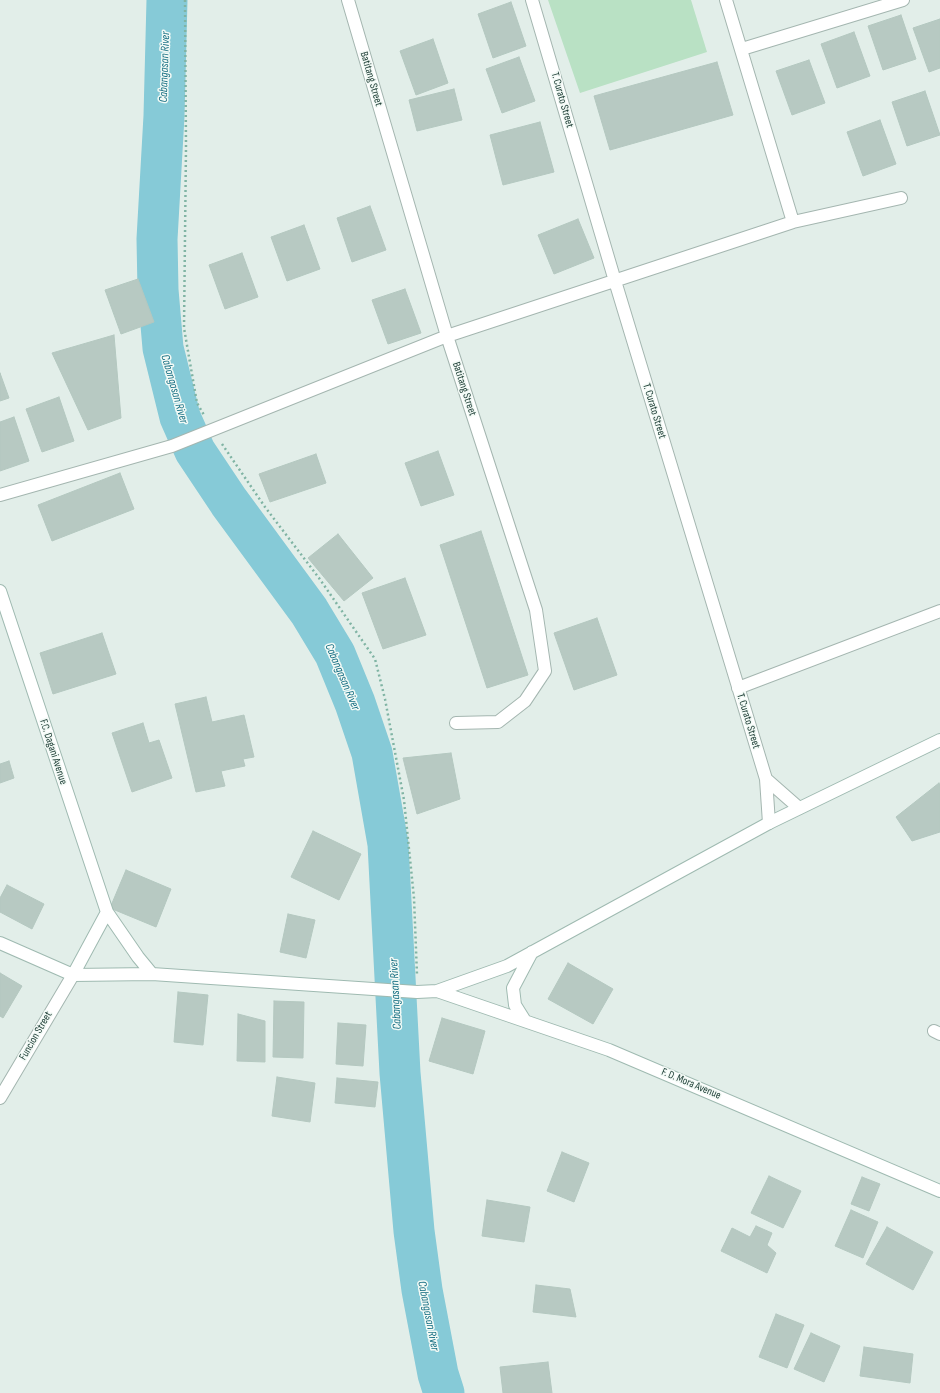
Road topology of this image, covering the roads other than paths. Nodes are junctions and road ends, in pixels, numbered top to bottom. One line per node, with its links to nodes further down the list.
1 (348, 0): 9 (street, Batitang Street)
2 (532, 0): 8 (street, T. Curato Street)
3 (726, 0): 5 (street)
4 (903, 0): 5 (street)
5 (742, 49): 7 (street)
6 (901, 198): 7 (street)
7 (793, 222): 8 (street)
8 (615, 281): 9 (street); 13 (street, T. Curato Street)
9 (447, 336): 10 (street); 14 (street, Batitang Street)
10 (0, 495)
11 (0, 591): 19 (street, F.C. Dagani Avenue)
12 (940, 611): 13 (street)
13 (738, 688): 16 (street, T. Curato Street)
14 (456, 723)
15 (940, 740): 17 (street)
16 (766, 779): 17 (street); 18 (street, T. Curato Street)
17 (799, 808): 18 (street)
18 (769, 823): 21 (street)
19 (107, 912): 22 (street, F.C. Dagani Avenue); 23 (street, Funcion Street)
20 (0, 942): 23 (street)
21 (532, 952): 24 (street); 25 (street)
22 (152, 974): 23 (street); 24 (street)
23 (73, 975): 26 (street, Funcion Street)
24 (436, 991): 25 (street, F. D. Mora Avenue)
25 (525, 1021): 27 (street, F. D. Mora Avenue)
26 (0, 1098)
27 (940, 1191)

